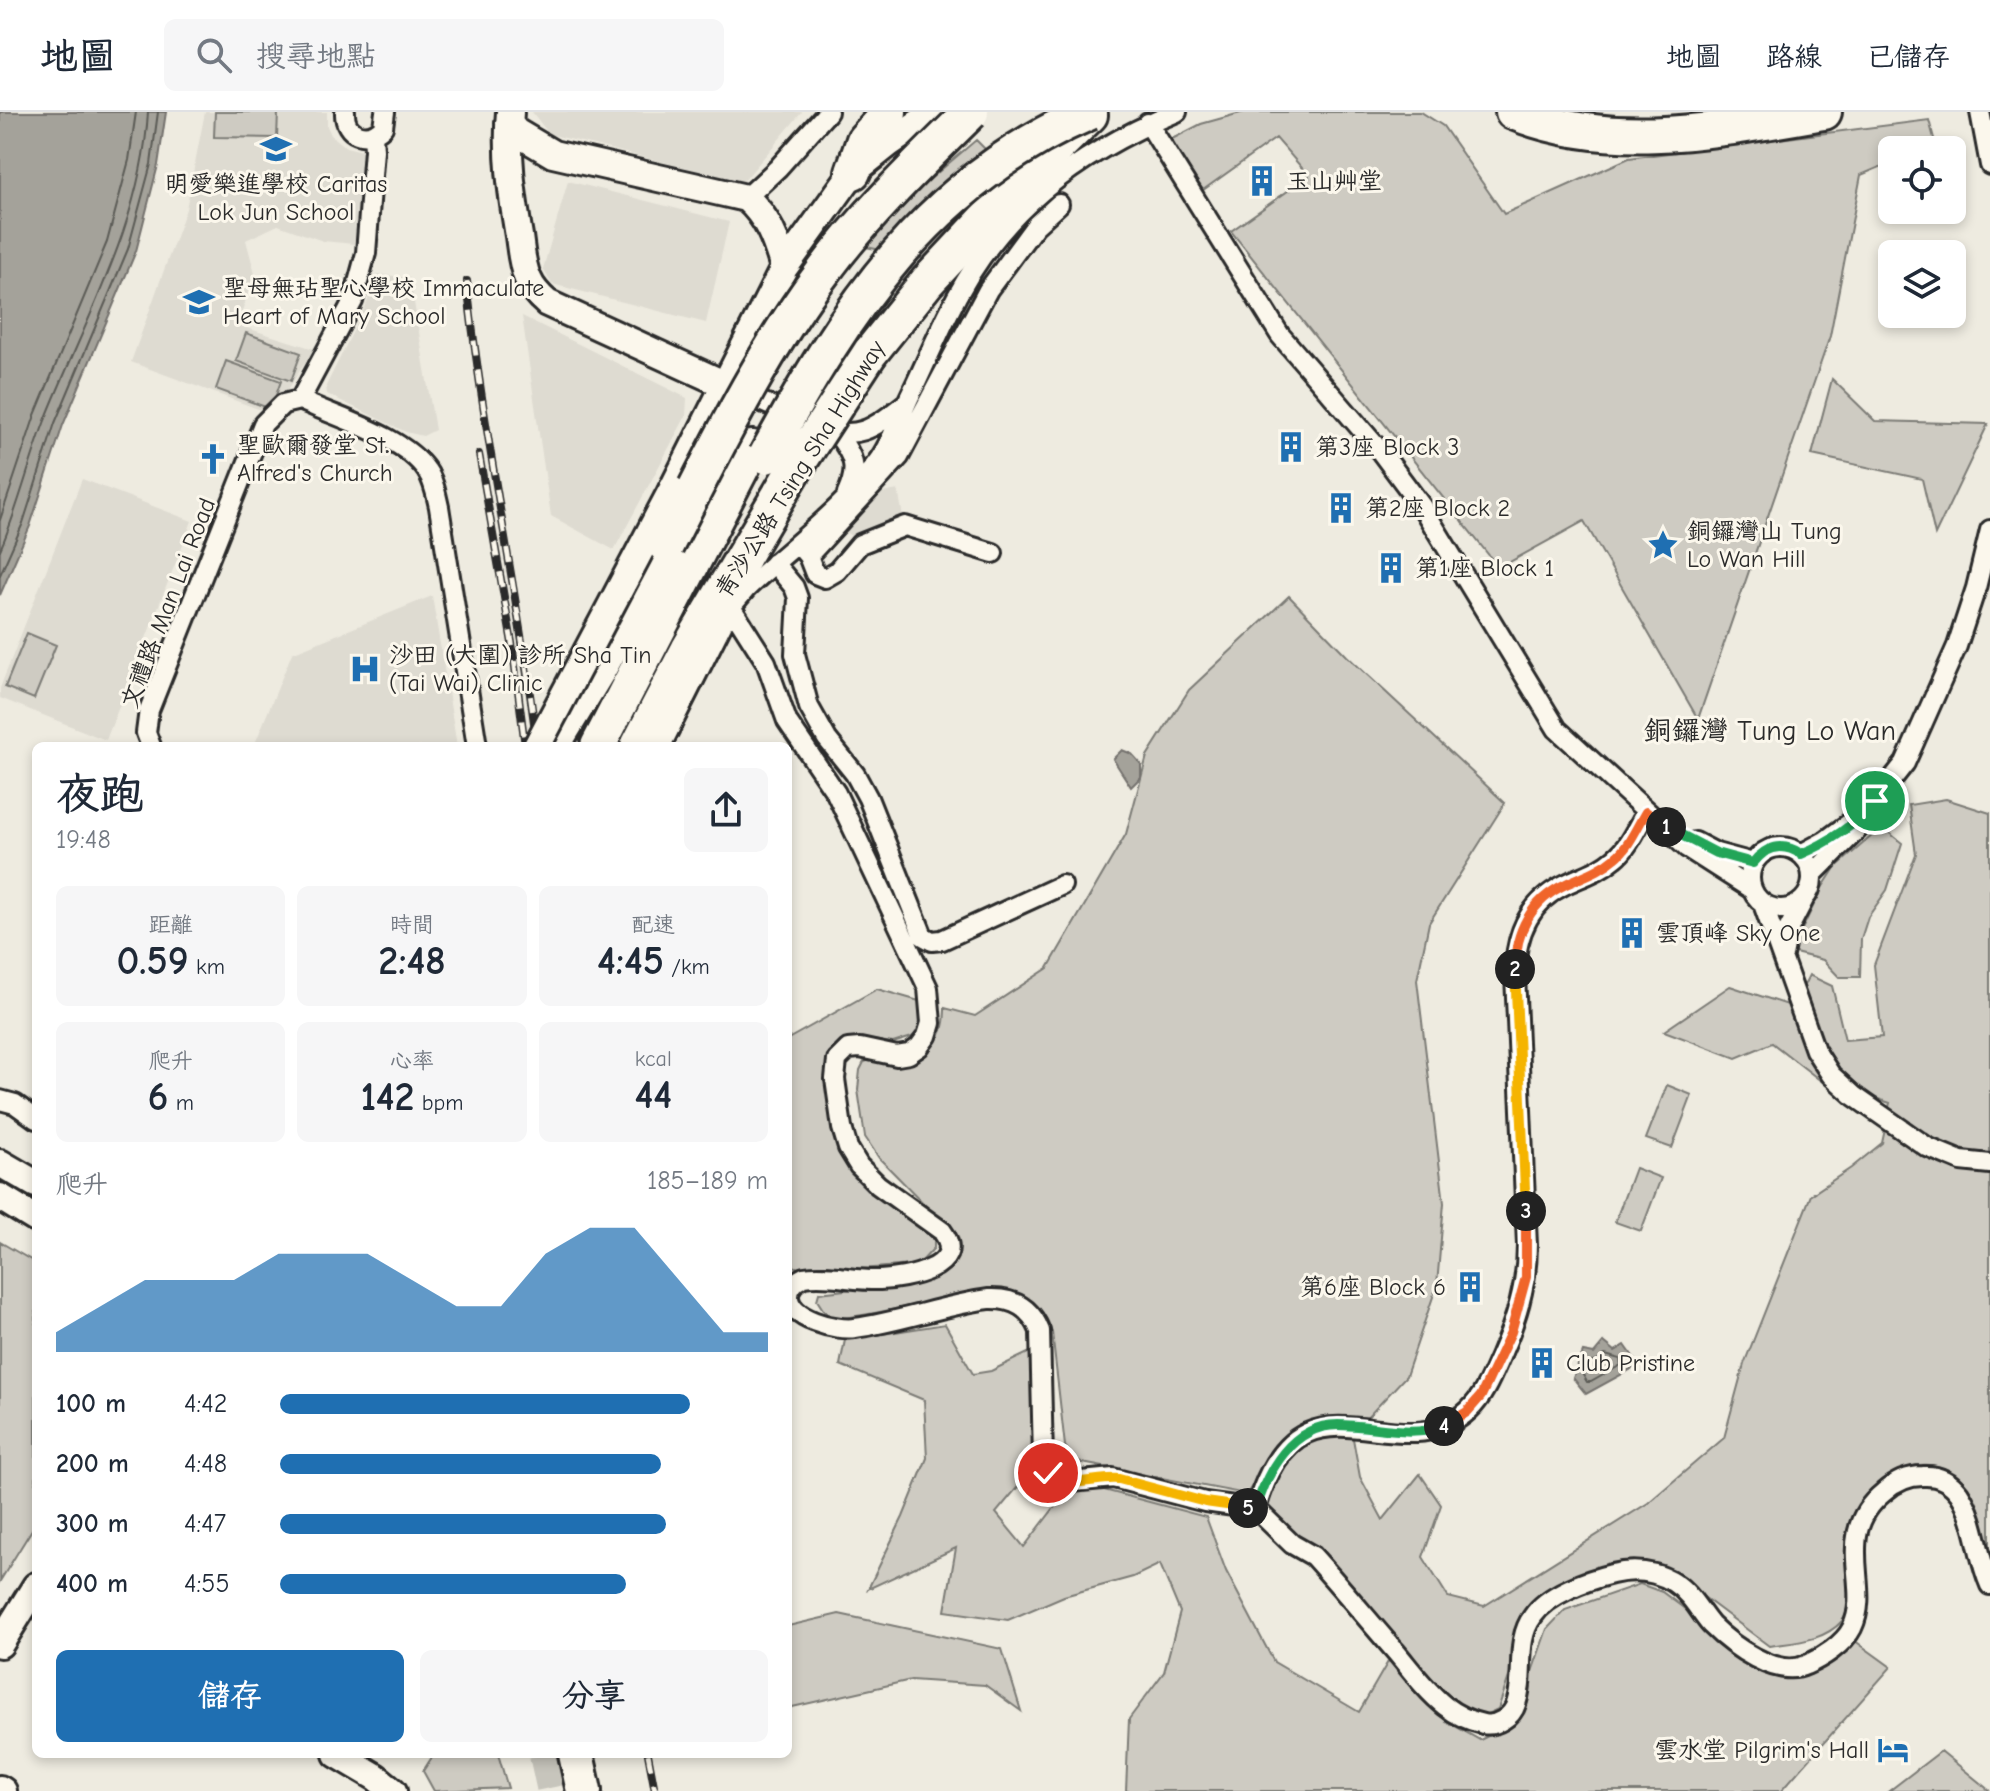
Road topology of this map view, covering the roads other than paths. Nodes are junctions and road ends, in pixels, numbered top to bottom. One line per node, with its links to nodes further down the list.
1 (345, 112): 16 (street)
2 (385, 112): 16 (street)
3 (828, 112): 20 (street)
4 (889, 112): 19 (highway)
5 (935, 112): 19 (main road)
6 (971, 112): 38 (highway, bridge)
7 (991, 112): 25 (main road)
8 (1043, 112): 40 (highway)
9 (1091, 112): 41 (highway, bridge); 42 (highway, 青沙公路 Tsing Sha Highway, bridge)
10 (1177, 112): 15 (street)
11 (1513, 112): 12 (highway)
12 (1824, 112)
13 (1980, 112): 18 (street)
14 (510, 118): 17 (main road); 21 (main road)
15 (1148, 123): 27 (street); 45 (street)
16 (373, 135): 26 (street)
17 (553, 154): 20 (main road); 21 (main road)
18 (1990, 165)
19 (853, 172): 23 (main road)
20 (746, 198): 23 (main road)
21 (513, 203): 24 (main road)
22 (1059, 204): 31 (street)
23 (784, 268): 24 (main road)
24 (724, 384): 25 (main road); 37 (main road, bridge)
25 (753, 398): 28 (street); 39 (main road)
26 (300, 400): 35 (street, 文禮路 Man Lai Road); 36 (street)
27 (908, 401): 28 (street); 29 (street)
28 (837, 434): 29 (street)
29 (846, 497): 31 (street)
30 (1990, 530): 44 (street)
31 (803, 550): 32 (street); 33 (street)
32 (993, 553)
33 (774, 563): 34 (street); 50 (street)
34 (731, 607): 43 (street); 62 (street)
35 (149, 742)
36 (476, 742)
37 (539, 742)
38 (554, 742)
39 (569, 742)
40 (600, 742)
41 (621, 742)
42 (640, 742)
43 (663, 742)
44 (1867, 811): 47 (street); 49 (street)
45 (1646, 812): 46 (street); 64 (street)
46 (1671, 831): 48 (street); 51 (street)
47 (1801, 854): 48 (street); 49 (street)
48 (1753, 863): 51 (street)
49 (1812, 875): 52 (street)
50 (1062, 885)
51 (1751, 889): 53 (street)
52 (1805, 898): 53 (street); 54 (street)
53 (1763, 904): 54 (street)
54 (1783, 955): 58 (street)
55 (0, 1100): 56 (street)
56 (32, 1116)
57 (0, 1163): 59 (main road)
58 (1990, 1164)
59 (32, 1182)
60 (0, 1197): 61 (main road)
61 (32, 1217)
62 (792, 1286)
63 (792, 1308): 64 (street)
64 (1256, 1509): 65 (street)
65 (1990, 1585)
66 (32, 1594): 67 (main road)
67 (0, 1644)
68 (344, 1758): 70 (main road)
69 (577, 1758): 71 (highway)
70 (393, 1791)
71 (584, 1791)

